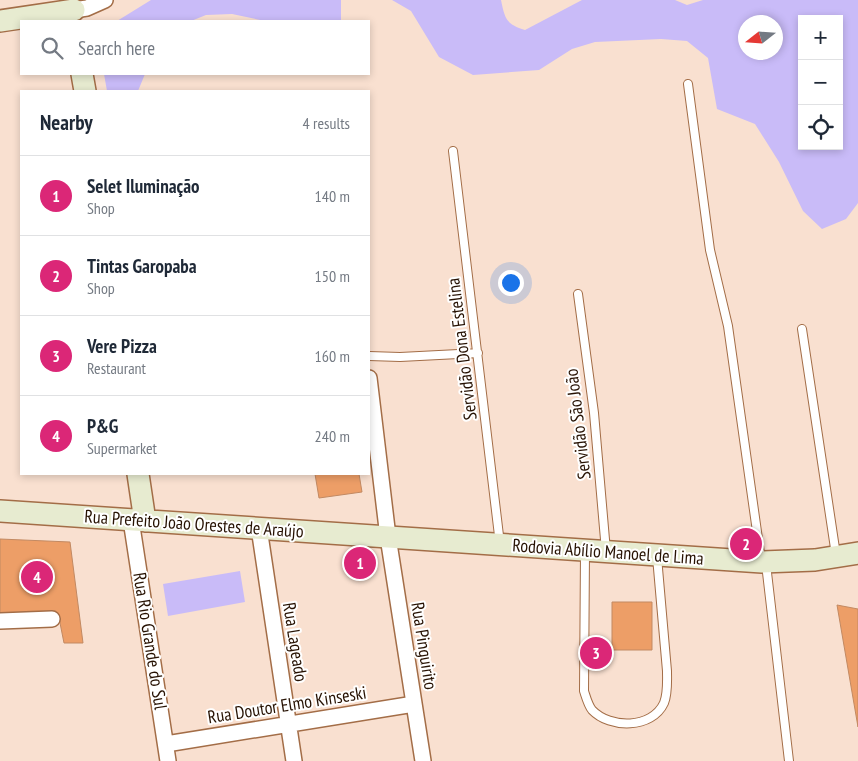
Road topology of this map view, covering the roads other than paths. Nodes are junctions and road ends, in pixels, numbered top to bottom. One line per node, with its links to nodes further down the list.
1 (105, 0): 2 (street)
2 (74, 10): 3 (main road)
3 (0, 21)
4 (82, 75): 6 (main road)
5 (688, 84): 24 (lane)
6 (85, 90)
7 (453, 151): 10 (lane, Servidão Dona Estelina)
8 (578, 294): 20 (lane, Servidão São João)
9 (802, 329): 23 (lane)
10 (478, 353): 11 (lane); 18 (lane, Servidão Dona Estelina)
11 (370, 356)
12 (370, 386): 17 (street, Rua Pinguirito)
13 (138, 475): 15 (main road, Rua Rio Grande do Sul)
14 (0, 511): 15 (main road, Rua Prefeito João Orestes de Araújo)
15 (138, 520): 16 (main road, Rua Prefeito João Orestes de Araújo); 29 (street, Rua Rio Grande do Sul)
16 (259, 528): 17 (main road, Rua Prefeito João Orestes de Araújo); 28 (street, Rua Lageado)
17 (388, 537): 18 (main road, Rodovia Abílio Manoel de Lima); 27 (street, Rua Pinguirito)
18 (501, 544): 19 (main road, Rodovia Abílio Manoel de Lima)
19 (585, 550): 20 (main road, Rodovia Abílio Manoel de Lima); 22 (lane)
20 (606, 551): 22 (main road, Rodovia Abílio Manoel de Lima)
21 (858, 553): 23 (main road, Rodovia Abílio Manoel de Lima)
22 (657, 554): 24 (main road, Rodovia Abílio Manoel de Lima)
23 (836, 557): 24 (main road, Rodovia Abílio Manoel de Lima)
24 (764, 562): 33 (lane)
25 (52, 619): 26 (street)
26 (0, 621)
27 (414, 704): 28 (street, Rua Doutor Elmo Kinseski); 32 (street, Rua Pinguirito)
28 (289, 724): 29 (street, Rua Doutor Elmo Kinseski); 31 (street, Rua Lageado)
29 (166, 744): 30 (street, Rua Rio Grande do Sul)
30 (168, 761)
31 (294, 761)
32 (423, 761)
33 (789, 761)

